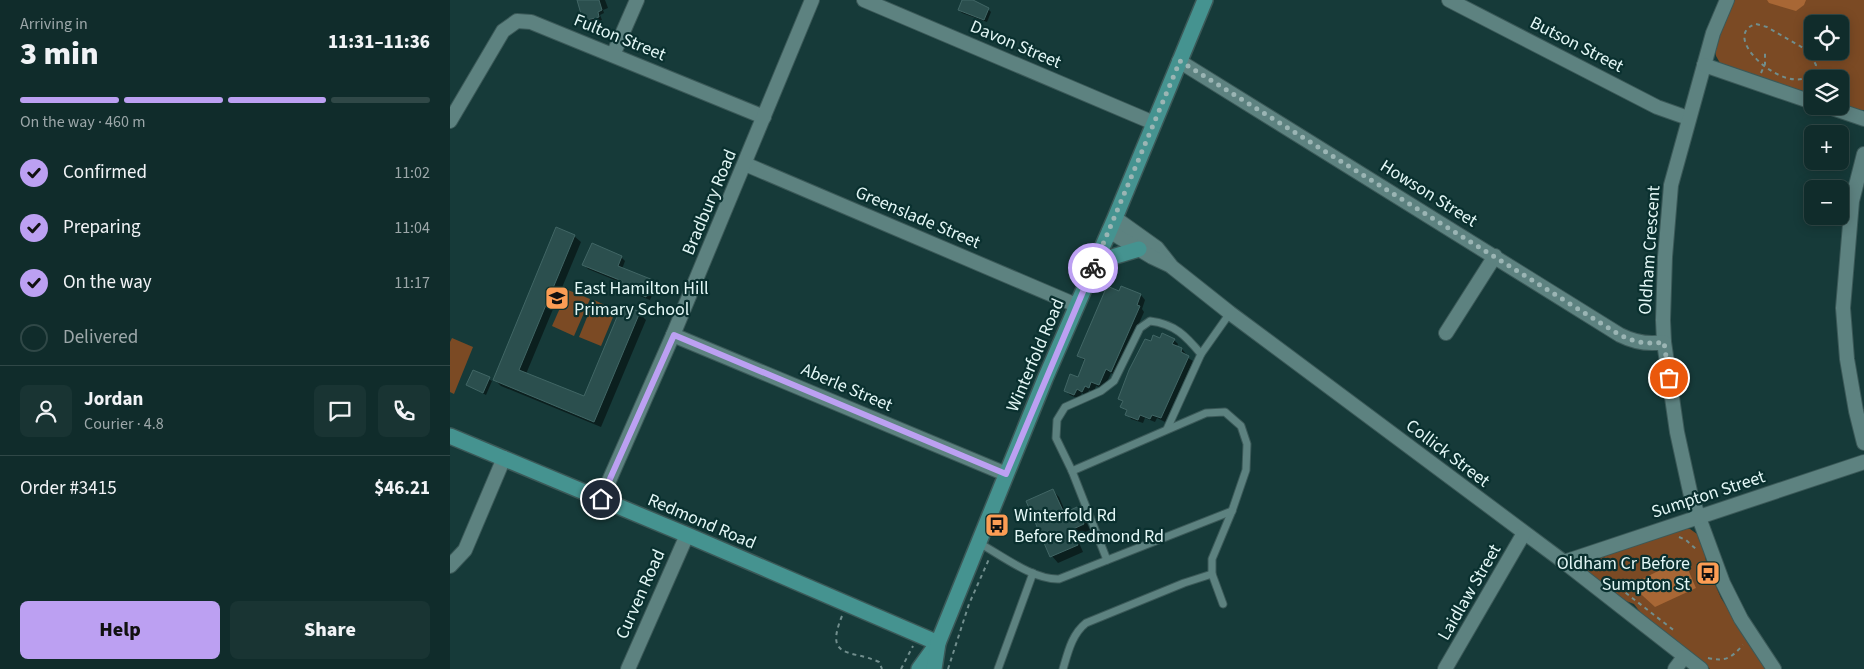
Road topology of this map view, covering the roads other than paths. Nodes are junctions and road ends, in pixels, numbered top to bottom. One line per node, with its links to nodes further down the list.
1 (637, 0): 7 (street)
2 (812, 0): 12 (street, Bradbury Road)
3 (864, 0): 16 (street, Davon Street)
4 (1205, 0): 8 (main road, Winterfold Road)
5 (1450, 0): 13 (street, Butson Street)
6 (1727, 0): 9 (street, Oldham Crescent)
7 (613, 55): 12 (street, Fulton Street); 15 (street, Fulton Street)
8 (1180, 61): 16 (main road, Winterfold Road); 21 (street, Howson Street)
9 (1704, 65): 10 (street); 13 (street, Oldham Crescent)
10 (1804, 99)
11 (1849, 114): 14 (street)
12 (764, 117): 18 (street, Bradbury Road)
13 (1688, 118): 28 (street, Oldham Crescent)
14 (1864, 119)
15 (450, 121)
16 (1154, 123): 19 (main road, Winterfold Road)
17 (1864, 154): 32 (street)
18 (745, 164): 24 (street, Greenslade Street); 27 (street, Bradbury Road)
19 (1112, 225): 20 (street, Collick Street); 22 (main road, Winterfold Road); 23 (street, Collick Street)
20 (1139, 250): 22 (main road); 23 (street, Collick Street)
21 (1495, 256): 26 (street); 28 (street, Howson Street)
22 (1093, 267): 24 (main road, Winterfold Road)
23 (1172, 267): 25 (street, Collick Street)
24 (1076, 305): 36 (main road, Winterfold Road)
25 (1230, 313): 29 (lane); 40 (street, Collick Street)
26 (1446, 333)
27 (674, 335): 36 (street, Aberle Street); 37 (street, Bradbury Road)
28 (1664, 342): 39 (street, Oldham Crescent)
29 (1201, 354): 30 (lane); 35 (lane)
30 (1167, 430): 35 (lane); 38 (lane)
31 (450, 436): 33 (main road, Redmond Road)
32 (1864, 444)
33 (504, 458): 37 (main road, Redmond Road); 45 (street)
34 (1864, 462): 39 (street, Sumpton Street)
35 (1072, 471): 43 (lane)
36 (1006, 474): 42 (main road, Winterfold Road)
37 (601, 499): 41 (main road, Redmond Road)
38 (1232, 511): 43 (lane); 47 (lane)
39 (1699, 517): 44 (street, Sumpton Street); 59 (street, Oldham Crescent)
40 (1524, 533): 44 (street, Collick Street); 57 (street, Laidlaw Street)
41 (687, 535): 49 (main road, Redmond Road); 52 (street, Curven Road)
42 (985, 547): 46 (lane); 49 (main road, Winterfold Road)
43 (1107, 560): 46 (lane)
44 (1564, 562): 50 (street, Collick Street)
45 (450, 566)
46 (1033, 573): 55 (lane)
47 (1212, 574): 48 (lane); 56 (lane)
48 (1223, 604)
49 (938, 643): 53 (main road, Winterfold Road); 54 (main road, Winterfold Road)
50 (1684, 657): 51 (street, Collick Street); 58 (street)
51 (1702, 663)
52 (628, 669)
53 (919, 669)
54 (934, 669)
55 (998, 669)
56 (1063, 669)
57 (1445, 669)
58 (1675, 669)
59 (1774, 669)

